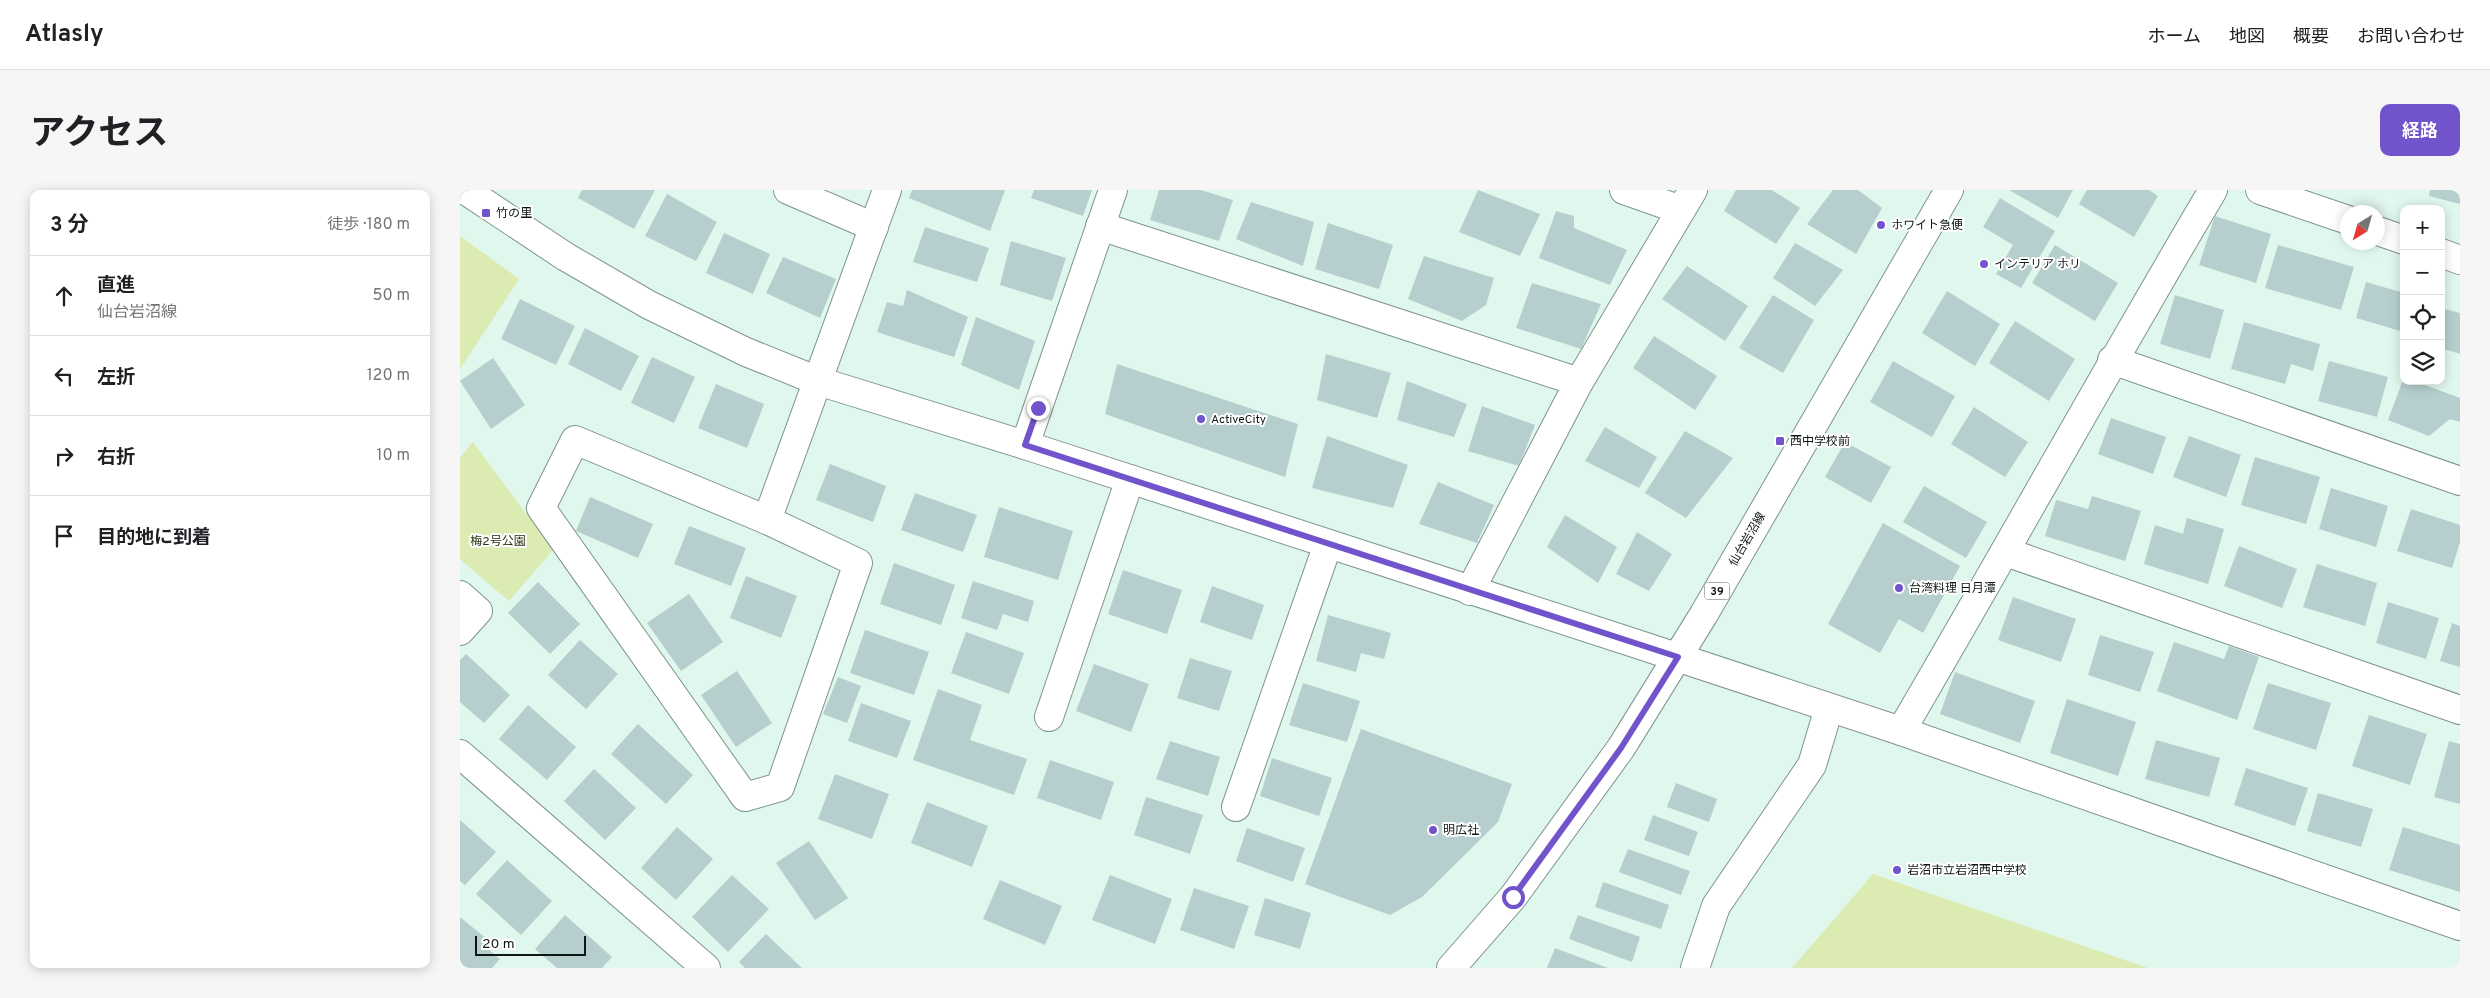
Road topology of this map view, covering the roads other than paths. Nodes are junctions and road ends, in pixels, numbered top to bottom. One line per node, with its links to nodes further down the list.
1 (465, 190): 18 (street)
2 (788, 190): 12 (street)
3 (887, 190): 12 (street)
4 (1113, 190): 11 (street)
5 (1624, 190): 9 (street)
6 (1949, 190): 29 (street, 仙台岩沼線 / 39)
7 (2213, 190): 17 (street)
8 (2260, 190): 10 (street)
9 (1687, 200): 19 (street)
10 (2340, 217)
11 (1100, 226): 19 (street); 20 (street)
12 (874, 227): 18 (street)
13 (2385, 233): 14 (street)
14 (2400, 239)
15 (2445, 254): 16 (street)
16 (2460, 260)
17 (2112, 360): 22 (street); 25 (street)
18 (818, 382): 20 (street); 23 (street)
19 (1579, 382): 26 (street)
20 (1025, 445): 21 (street)
21 (1130, 479): 24 (street); 32 (street)
22 (2460, 481)
23 (767, 520): 23 (street)
24 (1328, 544): 26 (street); 35 (street)
25 (2006, 552): 31 (street); 33 (street)
26 (1470, 591): 29 (street)
27 (460, 595): 28 (street)
28 (460, 632)
29 (1678, 657): 30 (street); 38 (street, 仙台岩沼線 / 39)
30 (1830, 708): 33 (street); 39 (street)
31 (2460, 710)
32 (1049, 717)
33 (1901, 732): 36 (street)
34 (460, 754): 37 (street)
35 (1236, 807)
36 (2460, 926)
37 (706, 968)
38 (1451, 968)
39 (1695, 968)

